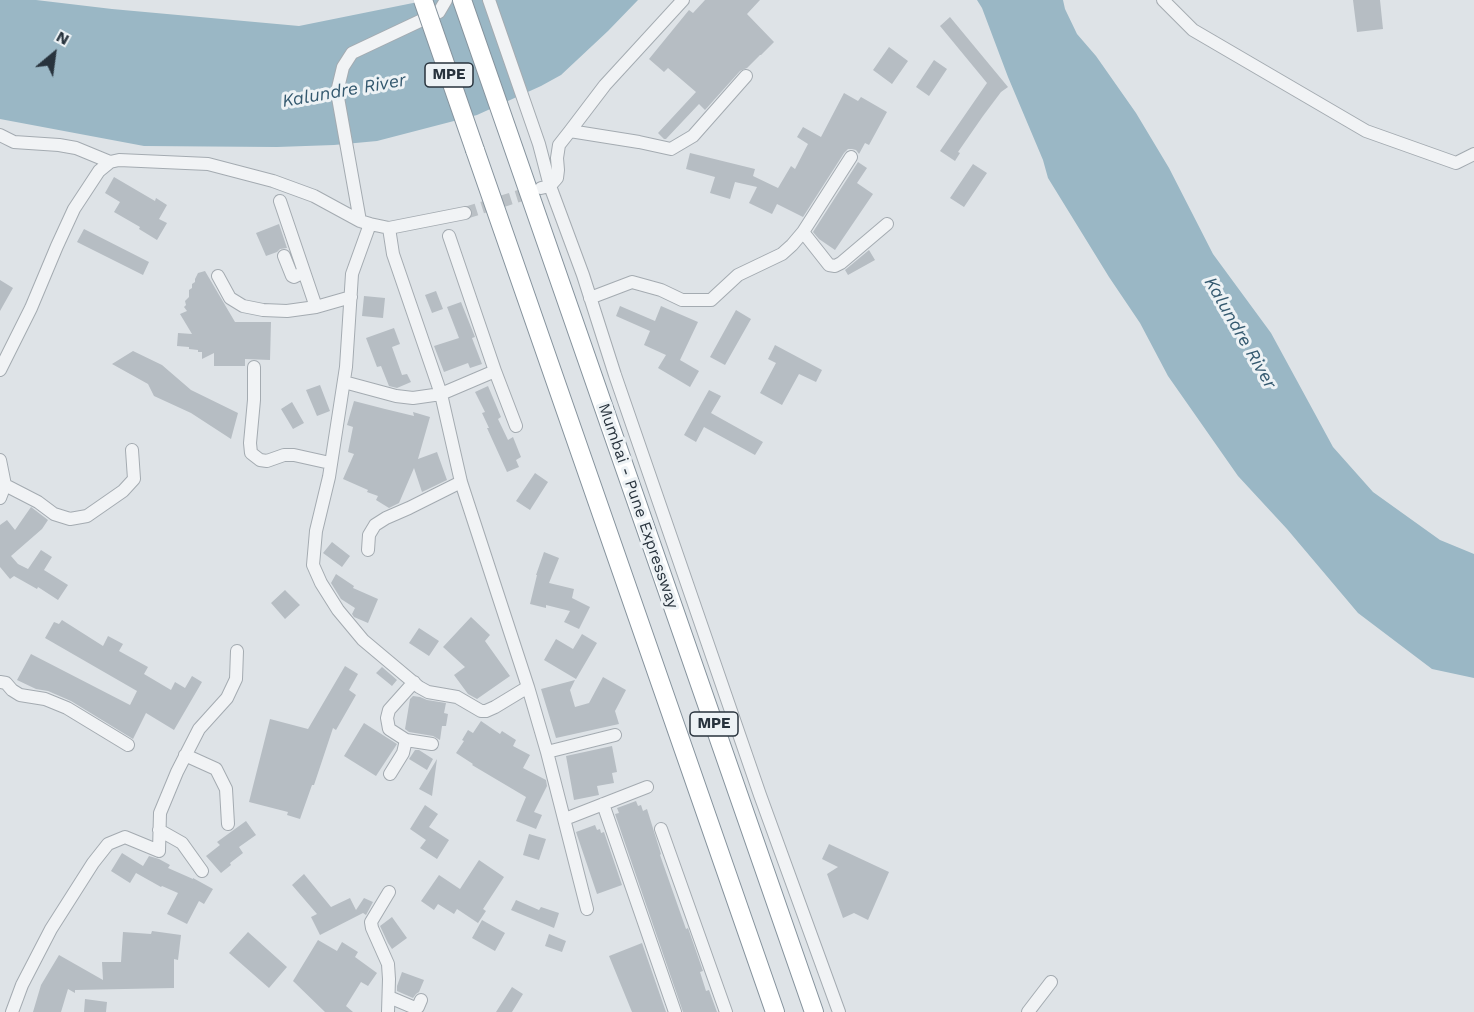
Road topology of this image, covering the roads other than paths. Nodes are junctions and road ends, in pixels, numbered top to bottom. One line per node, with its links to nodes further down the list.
1 (423, 0): 67 (highway, MPE, bridge)
2 (446, 0): 16 (street)
3 (462, 0): 68 (highway, Mumbai - Pune Expressway / MPE)
4 (489, 0): 13 (street)
5 (683, 0): 8 (street)
6 (1164, 0): 10 (street)
7 (746, 76): 8 (street)
8 (570, 131): 13 (street)
9 (0, 135): 12 (street)
10 (1474, 154)
11 (851, 157): 19 (street)
12 (110, 162): 16 (street); 28 (street)
13 (546, 187): 25 (street)
14 (280, 201): 22 (street)
15 (465, 213): 18 (street)
16 (365, 223): 18 (street); 24 (street)
17 (886, 224): 19 (street)
18 (389, 228): 31 (street)
19 (803, 232): 25 (street)
20 (449, 236): 29 (street)
21 (284, 256): 22 (street)
22 (304, 272): 26 (street)
23 (218, 276): 26 (street)
24 (351, 297): 26 (street); 30 (street)
25 (590, 298): 69 (street)
26 (316, 307)
27 (254, 367): 35 (street)
28 (0, 370)
29 (495, 371): 31 (street); 32 (street)
30 (344, 382): 31 (street); 35 (street)
31 (441, 394): 36 (street)
32 (516, 426)
33 (132, 450): 37 (street)
34 (0, 460): 37 (street)
35 (330, 463): 42 (street)
36 (461, 482): 39 (street); 43 (street)
37 (5, 485): 38 (street)
38 (0, 498)
39 (368, 550)
40 (237, 651): 49 (street)
41 (0, 682): 47 (street)
42 (414, 682): 43 (street); 45 (street)
43 (528, 687): 48 (street)
44 (615, 735): 48 (street)
45 (406, 740): 46 (street); 50 (street)
46 (432, 744)
47 (128, 745)
48 (547, 752): 53 (street)
49 (185, 755): 54 (street); 56 (street)
50 (390, 774)
51 (647, 787): 52 (street)
52 (603, 804): 53 (street); 65 (street)
53 (565, 819): 59 (street)
54 (228, 824)
55 (661, 829): 66 (street)
56 (159, 830): 57 (street); 63 (street)
57 (202, 872)
58 (388, 892): 61 (street)
59 (587, 909)
60 (1051, 982): 70 (street)
61 (389, 997): 62 (street); 64 (street)
62 (421, 1000)
63 (12, 1012)
64 (388, 1012)
65 (675, 1012)
66 (726, 1012)
67 (775, 1012)
68 (814, 1012)
69 (839, 1012)
70 (1028, 1012)

